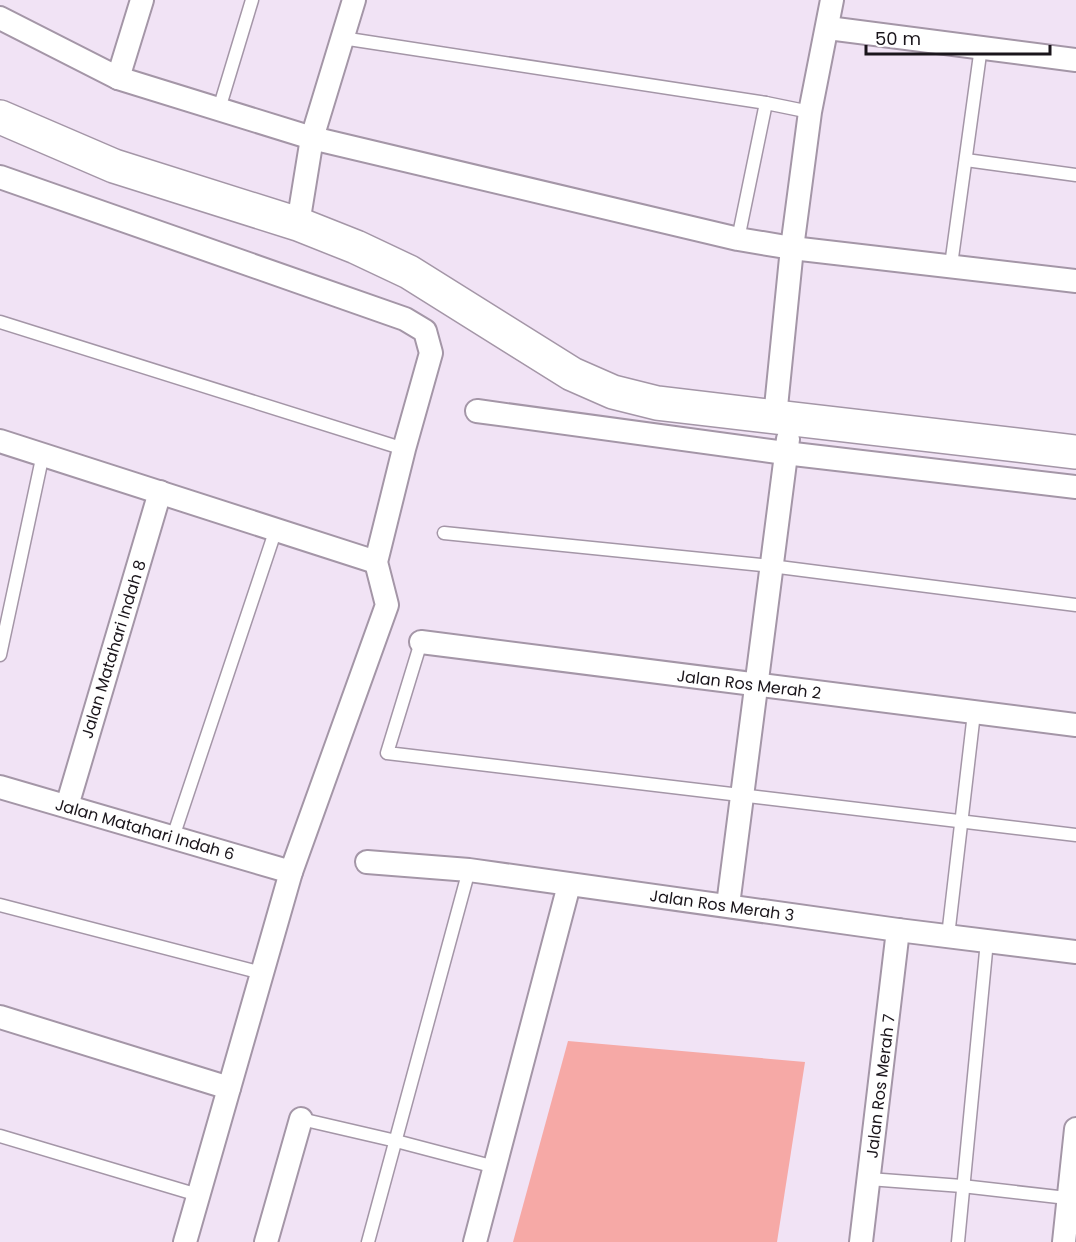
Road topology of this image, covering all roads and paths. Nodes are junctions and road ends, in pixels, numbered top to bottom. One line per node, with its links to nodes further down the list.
1 (141, 0): 10 (street)
2 (252, 0): 12 (lane)
3 (354, 0): 7 (street)
4 (831, 0): 6 (street)
5 (0, 18): 10 (street)
6 (828, 28): 8 (street); 13 (street)
7 (342, 38): 11 (lane); 15 (street)
8 (981, 47): 9 (street); 16 (lane)
9 (1076, 60)
10 (118, 78): 12 (street)
11 (766, 103): 13 (lane); 20 (lane)
12 (219, 109): 15 (street)
13 (810, 112): 21 (street)
14 (0, 117): 19 (street)
15 (312, 138): 19 (street); 20 (street)
16 (966, 160): 17 (lane); 22 (lane)
17 (1076, 175)
18 (0, 177): 28 (street)
19 (298, 224): 26 (street)
20 (738, 239): 21 (street)
21 (792, 248): 22 (street); 26 (street)
22 (951, 265): 23 (street)
23 (1076, 281)
24 (0, 322): 28 (lane)
25 (477, 411): 30 (street)
26 (784, 418): 29 (street); 30 (street)
27 (0, 441): 31 (street)
28 (404, 449): 36 (street)
29 (1076, 452)
30 (785, 453): 32 (street); 37 (street)
31 (43, 454): 33 (street); 40 (lane)
32 (1076, 487)
33 (160, 492): 34 (street); 46 (street, Jalan Matahari Indah 8)
34 (276, 529): 36 (street); 49 (lane)
35 (444, 533): 37 (lane)
36 (376, 561): 52 (street)
37 (771, 567): 38 (lane); 41 (street)
38 (1076, 605)
39 (421, 642): 41 (street, Jalan Ros Merah 2); 45 (lane)
40 (0, 656)
41 (756, 685): 42 (street, Jalan Ros Merah 2); 45 (street)
42 (974, 712): 43 (street, Jalan Ros Merah 2); 47 (lane)
43 (1076, 725)
44 (0, 787): 46 (street, Jalan Matahari Indah 6)
45 (742, 795): 47 (lane); 55 (street)
46 (67, 806): 49 (street, Jalan Matahari Indah 6)
47 (962, 821): 48 (lane); 57 (lane)
48 (1076, 834)
49 (173, 837): 52 (street, Jalan Matahari Indah 6)
50 (367, 862): 51 (street, Jalan Ros Merah 3)
51 (469, 870): 53 (street, Jalan Ros Merah 3); 66 (lane)
52 (291, 872): 60 (street)
53 (569, 885): 55 (street, Jalan Ros Merah 3); 67 (street)
54 (0, 905): 60 (lane)
55 (728, 905): 56 (street, Jalan Ros Merah 3)
56 (898, 930): 57 (street, Jalan Ros Merah 3); 68 (street, Jalan Ros Merah 7)
57 (948, 936): 58 (street, Jalan Ros Merah 3)
58 (987, 941): 59 (street, Jalan Ros Merah 3); 69 (lane)
59 (1076, 952)
60 (262, 973): 62 (street)
61 (0, 1017): 62 (street)
62 (229, 1088): 70 (street)
63 (301, 1119): 66 (lane); 73 (street)
64 (1076, 1129): 71 (street)
65 (0, 1136): 70 (lane)
66 (396, 1141): 67 (lane); 74 (lane)
67 (495, 1167): 75 (street)
68 (869, 1179): 69 (lane); 76 (street, Jalan Ros Merah 7)
69 (962, 1186): 71 (lane); 77 (lane)
70 (198, 1195): 72 (street)
71 (1067, 1198): 78 (street)
72 (185, 1242)
73 (266, 1242)
74 (368, 1242)
75 (475, 1242)
76 (861, 1242)
77 (958, 1242)
78 (1064, 1242)

